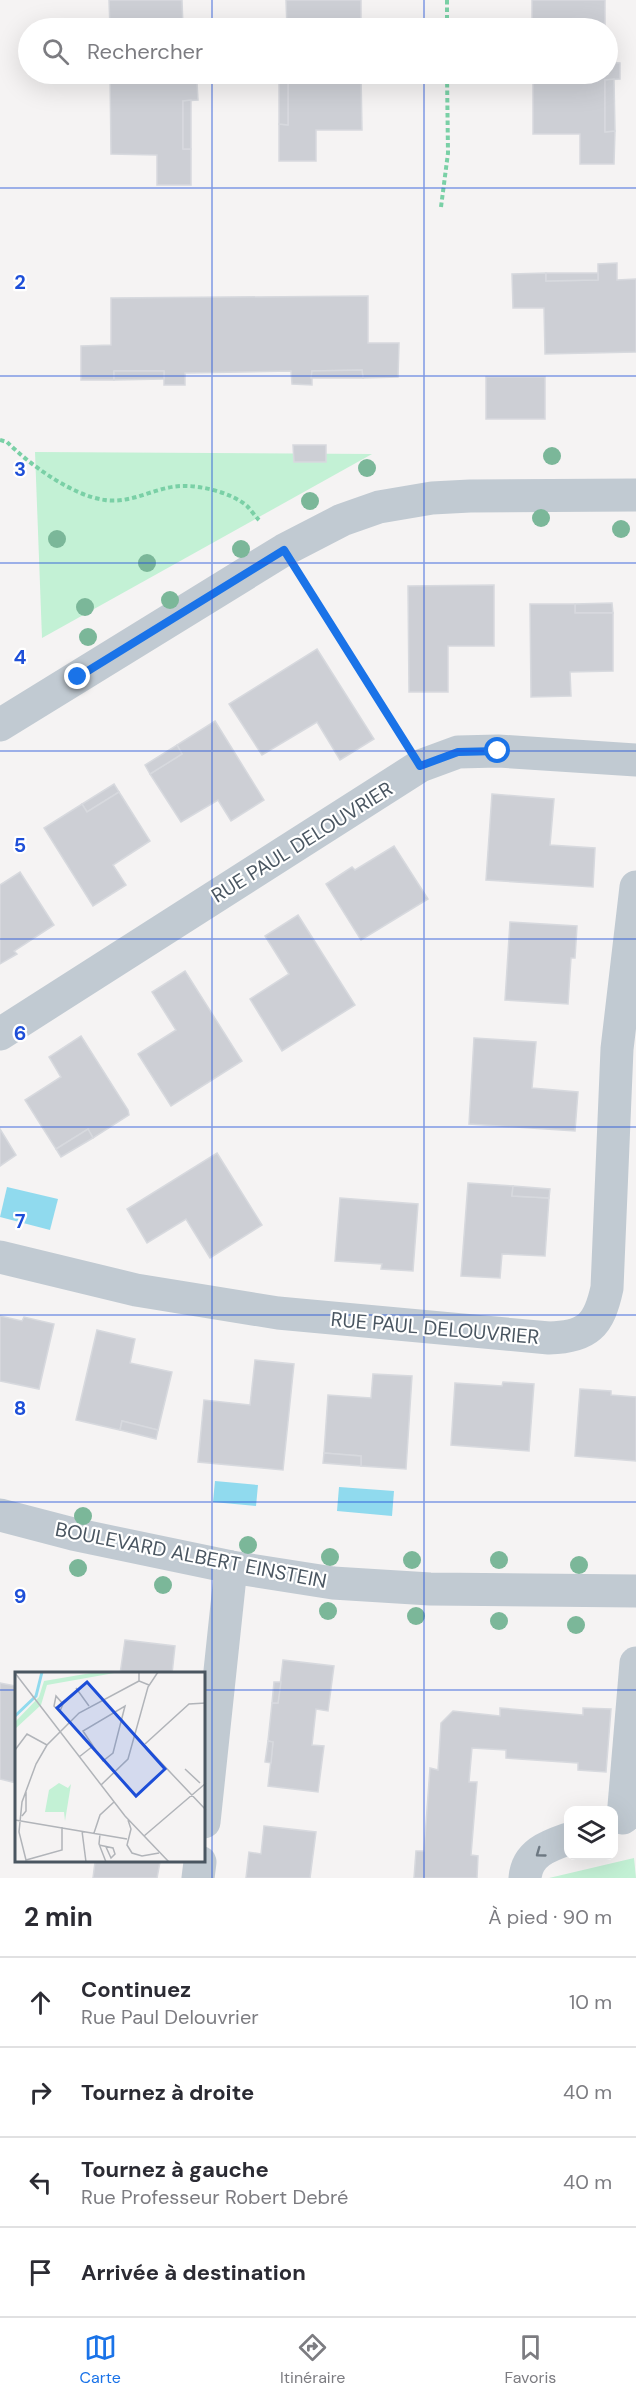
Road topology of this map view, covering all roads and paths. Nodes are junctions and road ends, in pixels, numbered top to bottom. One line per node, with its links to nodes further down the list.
1 (447, 0): 2 (path)
2 (447, 18)
3 (447, 84): 4 (path)
4 (441, 207)
5 (0, 440): 7 (path)
6 (636, 495): 7 (street)
7 (284, 550): 8 (street); 10 (path)
8 (0, 725)
9 (636, 759): 10 (street, RUE PAUL DELOUVRIER)
10 (420, 766): 12 (street, RUE PAUL DELOUVRIER)
11 (636, 887): 13 (street, RUE PAUL DELOUVRIER)
12 (0, 1034)
13 (626, 1049): 14 (street, RUE PAUL DELOUVRIER)
14 (0, 1257)
15 (0, 1515): 16 (street, BOULEVARD ALBERT EINSTEIN)
16 (231, 1567): 17 (street, BOULEVARD ALBERT EINSTEIN); 19 (street)
17 (636, 1591)
18 (636, 1663): 20 (street)
19 (206, 1803)
20 (624, 1821)
21 (564, 1841): 24 (street, one-way to 24)
22 (200, 1863): 23 (street)
23 (198, 1878)
24 (525, 1878)

